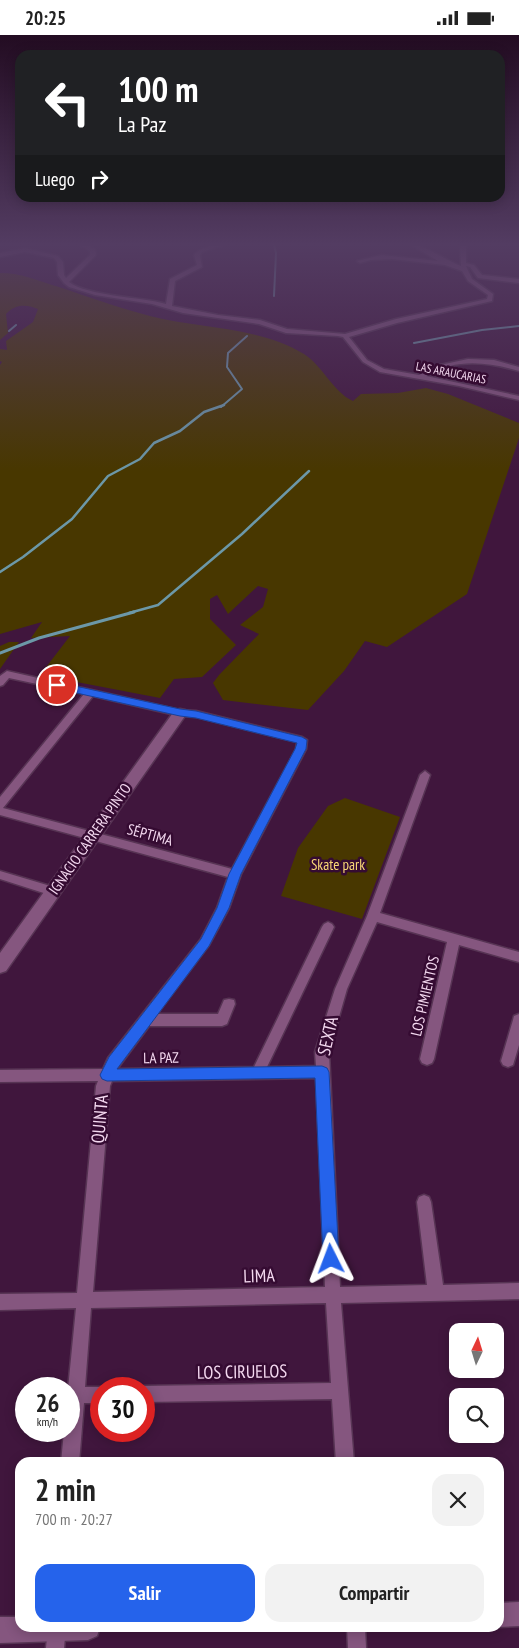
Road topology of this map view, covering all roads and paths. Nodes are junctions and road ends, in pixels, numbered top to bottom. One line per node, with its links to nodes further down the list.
1 (245, 320): 3 (street)
2 (399, 320): 3 (street)
3 (345, 336): 5 (street, LAS ARAUCARIAS)
4 (519, 369): 5 (street)
5 (419, 378): 6 (street, LAS ARAUCARIAS)
6 (519, 399)
7 (0, 683): 8 (street)
8 (90, 693): 9 (street); 11 (street)
9 (180, 713): 13 (street, IGNACIO CARRERA PINTO); 14 (street, QUINTA)
10 (425, 775): 17 (street, SEXTA)
11 (0, 805)
12 (0, 811): 13 (street, SÉPTIMA)
13 (90, 837): 14 (street, SÉPTIMA); 16 (street, IGNACIO CARRERA PINTO)
14 (235, 874): 23 (street, QUINTA)
15 (0, 875): 16 (street)
16 (53, 891): 21 (street, IGNACIO CARRERA PINTO)
17 (373, 916): 19 (street); 27 (street, SEXTA)
18 (328, 927): 28 (street)
19 (454, 939): 20 (street); 25 (street, LOS PIMIENTOS)
20 (519, 957)
21 (2, 959)
22 (229, 1004): 23 (street)
23 (146, 1020): 29 (street, QUINTA)
24 (519, 1020): 26 (street)
25 (427, 1059)
26 (508, 1061)
27 (322, 1072): 28 (street, LA PAZ); 34 (street, SEXTA)
28 (259, 1073): 29 (street, LA PAZ)
29 (107, 1075): 30 (street, LA PAZ); 35 (street, QUINTA)
30 (0, 1076)
31 (424, 1202): 33 (street)
32 (519, 1291): 33 (street, LIMA)
33 (436, 1292): 34 (street, LIMA)
34 (333, 1294): 35 (street, LIMA); 38 (street, SEXTA)
35 (86, 1301): 36 (street, LIMA); 37 (street, QUINTA)
36 (0, 1302)
37 (78, 1377)
38 (341, 1391): 39 (street, LOS CIRUELOS); 42 (street, SEXTA)
39 (155, 1394)
40 (72, 1442): 41 (street, QUINTA)
41 (71, 1457)
42 (345, 1457)
43 (519, 1614): 44 (street)
44 (504, 1615)
45 (0, 1630): 46 (street)
46 (15, 1631)
47 (22, 1632): 49 (street)
48 (356, 1632): 50 (street)
49 (56, 1635)
50 (357, 1648)

